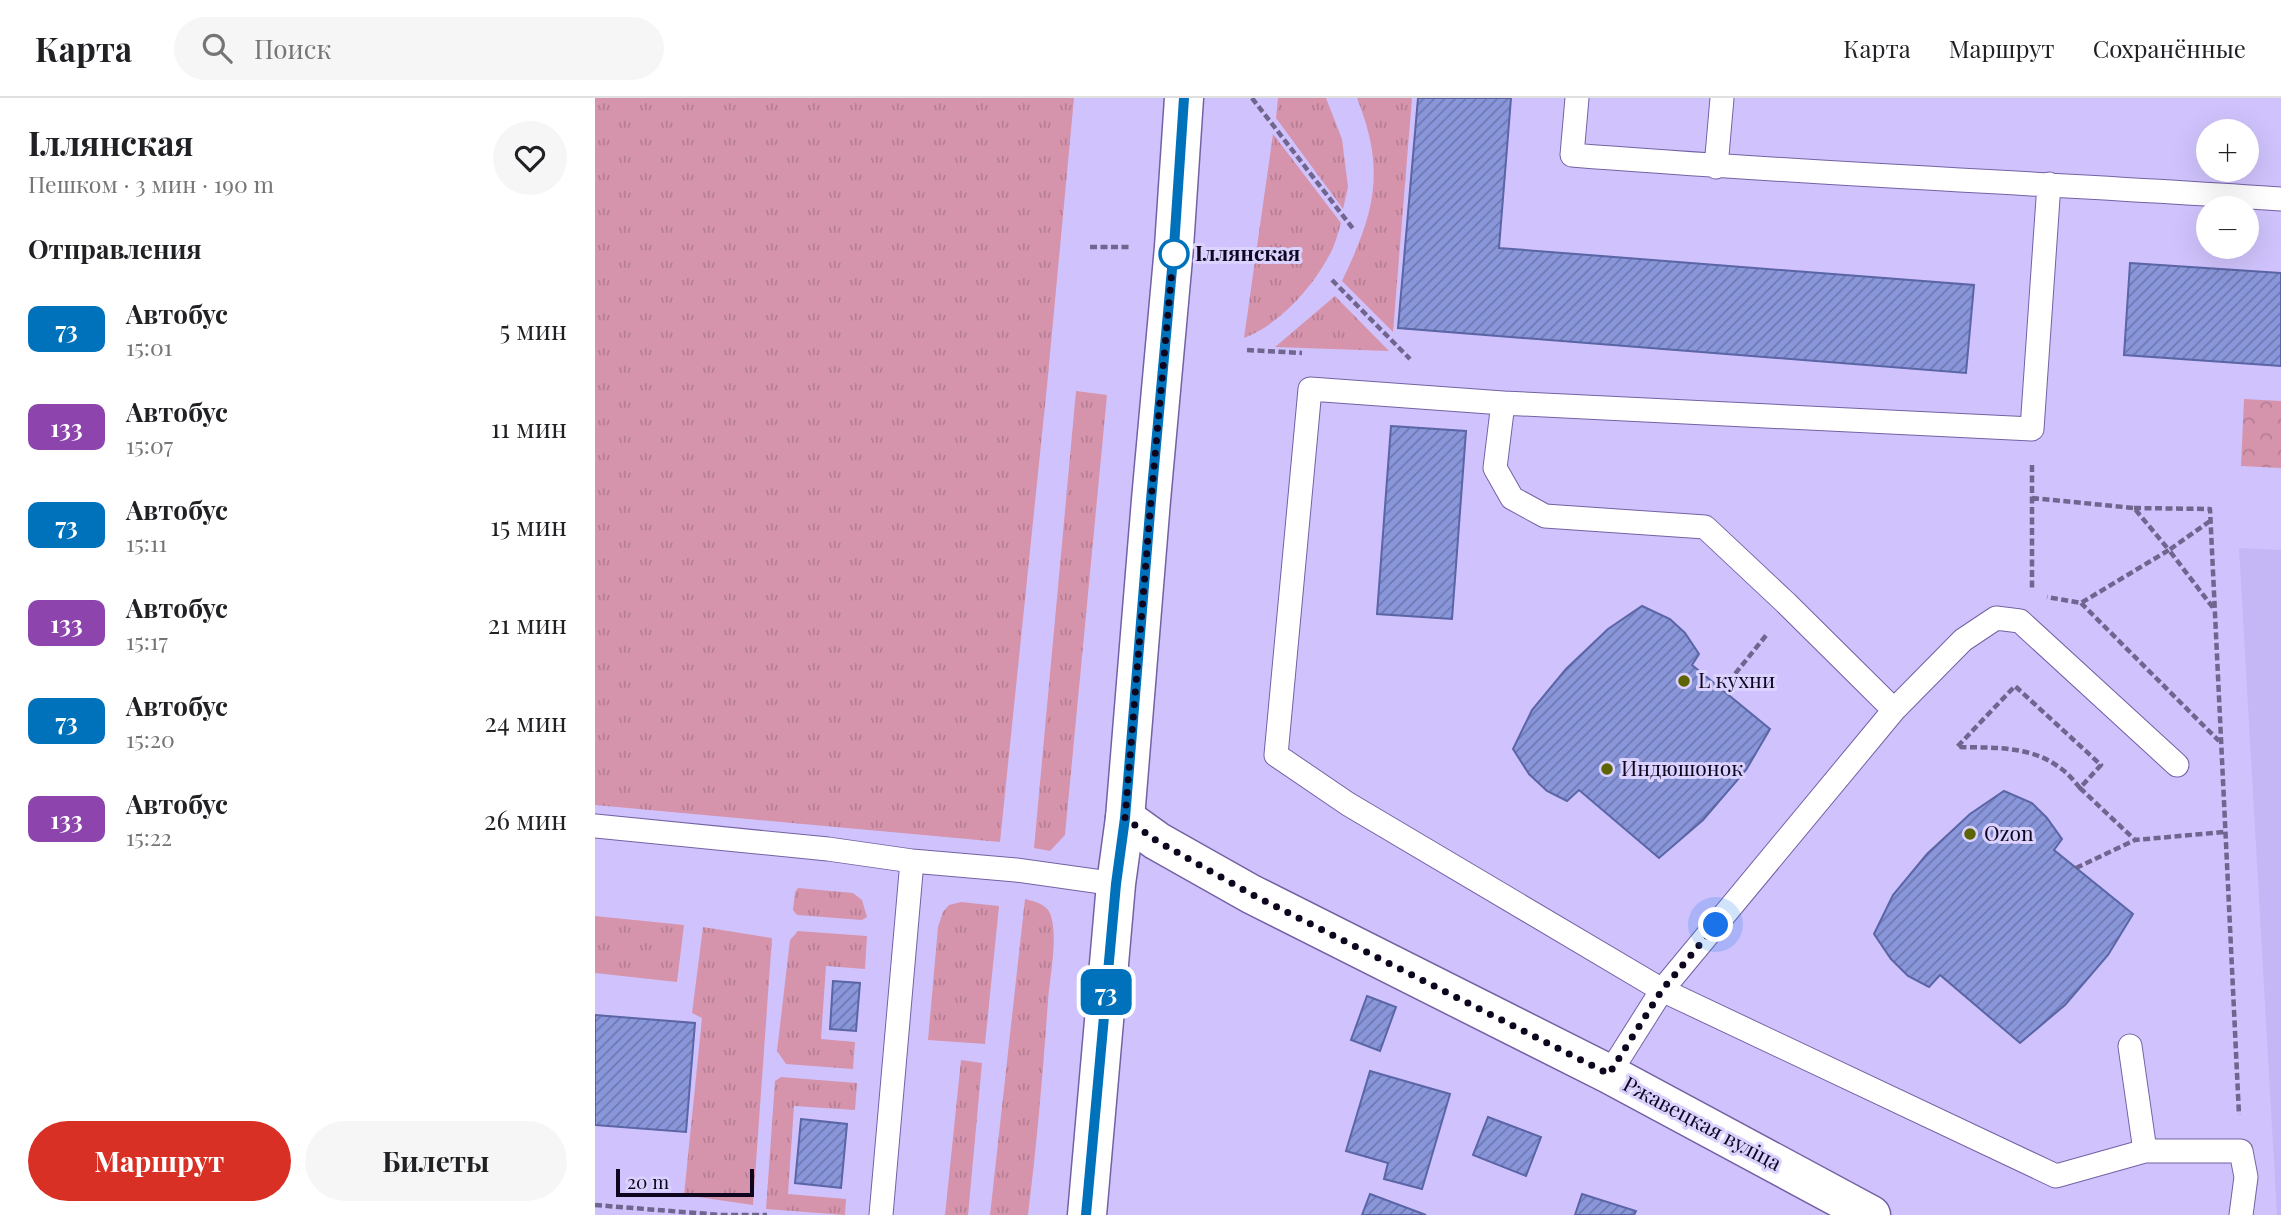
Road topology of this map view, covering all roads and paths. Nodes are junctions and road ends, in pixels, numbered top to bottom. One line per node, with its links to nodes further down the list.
1 (1184, 98): 29 (street)
2 (1252, 98): 8 (path)
3 (1577, 98): 5 (lane)
4 (1722, 98): 5 (lane)
5 (1716, 167): 6 (lane)
6 (2049, 184): 7 (lane); 14 (lane)
7 (2281, 199)
8 (1354, 230)
9 (1332, 280): 12 (path)
10 (1247, 350): 11 (path)
11 (1315, 354)
12 (1397, 359)
13 (1503, 403): 14 (lane); 25 (lane); 36 (lane)
14 (2032, 429): 15 (path)
15 (2032, 498): 16 (path); 19 (path)
16 (2134, 508): 17 (path); 18 (path)
17 (2211, 521): 18 (path); 22 (path)
18 (2169, 550): 21 (path); 22 (path)
19 (2032, 594)
20 (2045, 596): 21 (path)
21 (2081, 603): 26 (path)
22 (2215, 610): 26 (path)
23 (1770, 630): 24 (path)
24 (1722, 690)
25 (1894, 710): 27 (lane); 36 (lane)
26 (2220, 742): 31 (path)
27 (2177, 765)
28 (2080, 788): 28 (path); 32 (path)
29 (1125, 818): 35 (street); 38 (street, Ржавецкая вуліца)
30 (595, 826): 33 (lane)
31 (2224, 832): 32 (path); 39 (path)
32 (2135, 840): 34 (path)
33 (912, 861): 35 (lane); 44 (lane)
34 (2076, 868)
35 (1116, 884): 45 (street)
36 (1662, 990): 38 (lane); 40 (lane)
37 (2130, 1046): 40 (lane)
38 (1609, 1074): 46 (street, Ржавецкая вуліца)
39 (2241, 1151): 40 (lane); 47 (lane)
40 (2145, 1152)
41 (595, 1205): 42 (path)
42 (721, 1215): 43 (path)
43 (767, 1215)
44 (881, 1215)
45 (1087, 1215)
46 (1871, 1215)
47 (2241, 1215)

